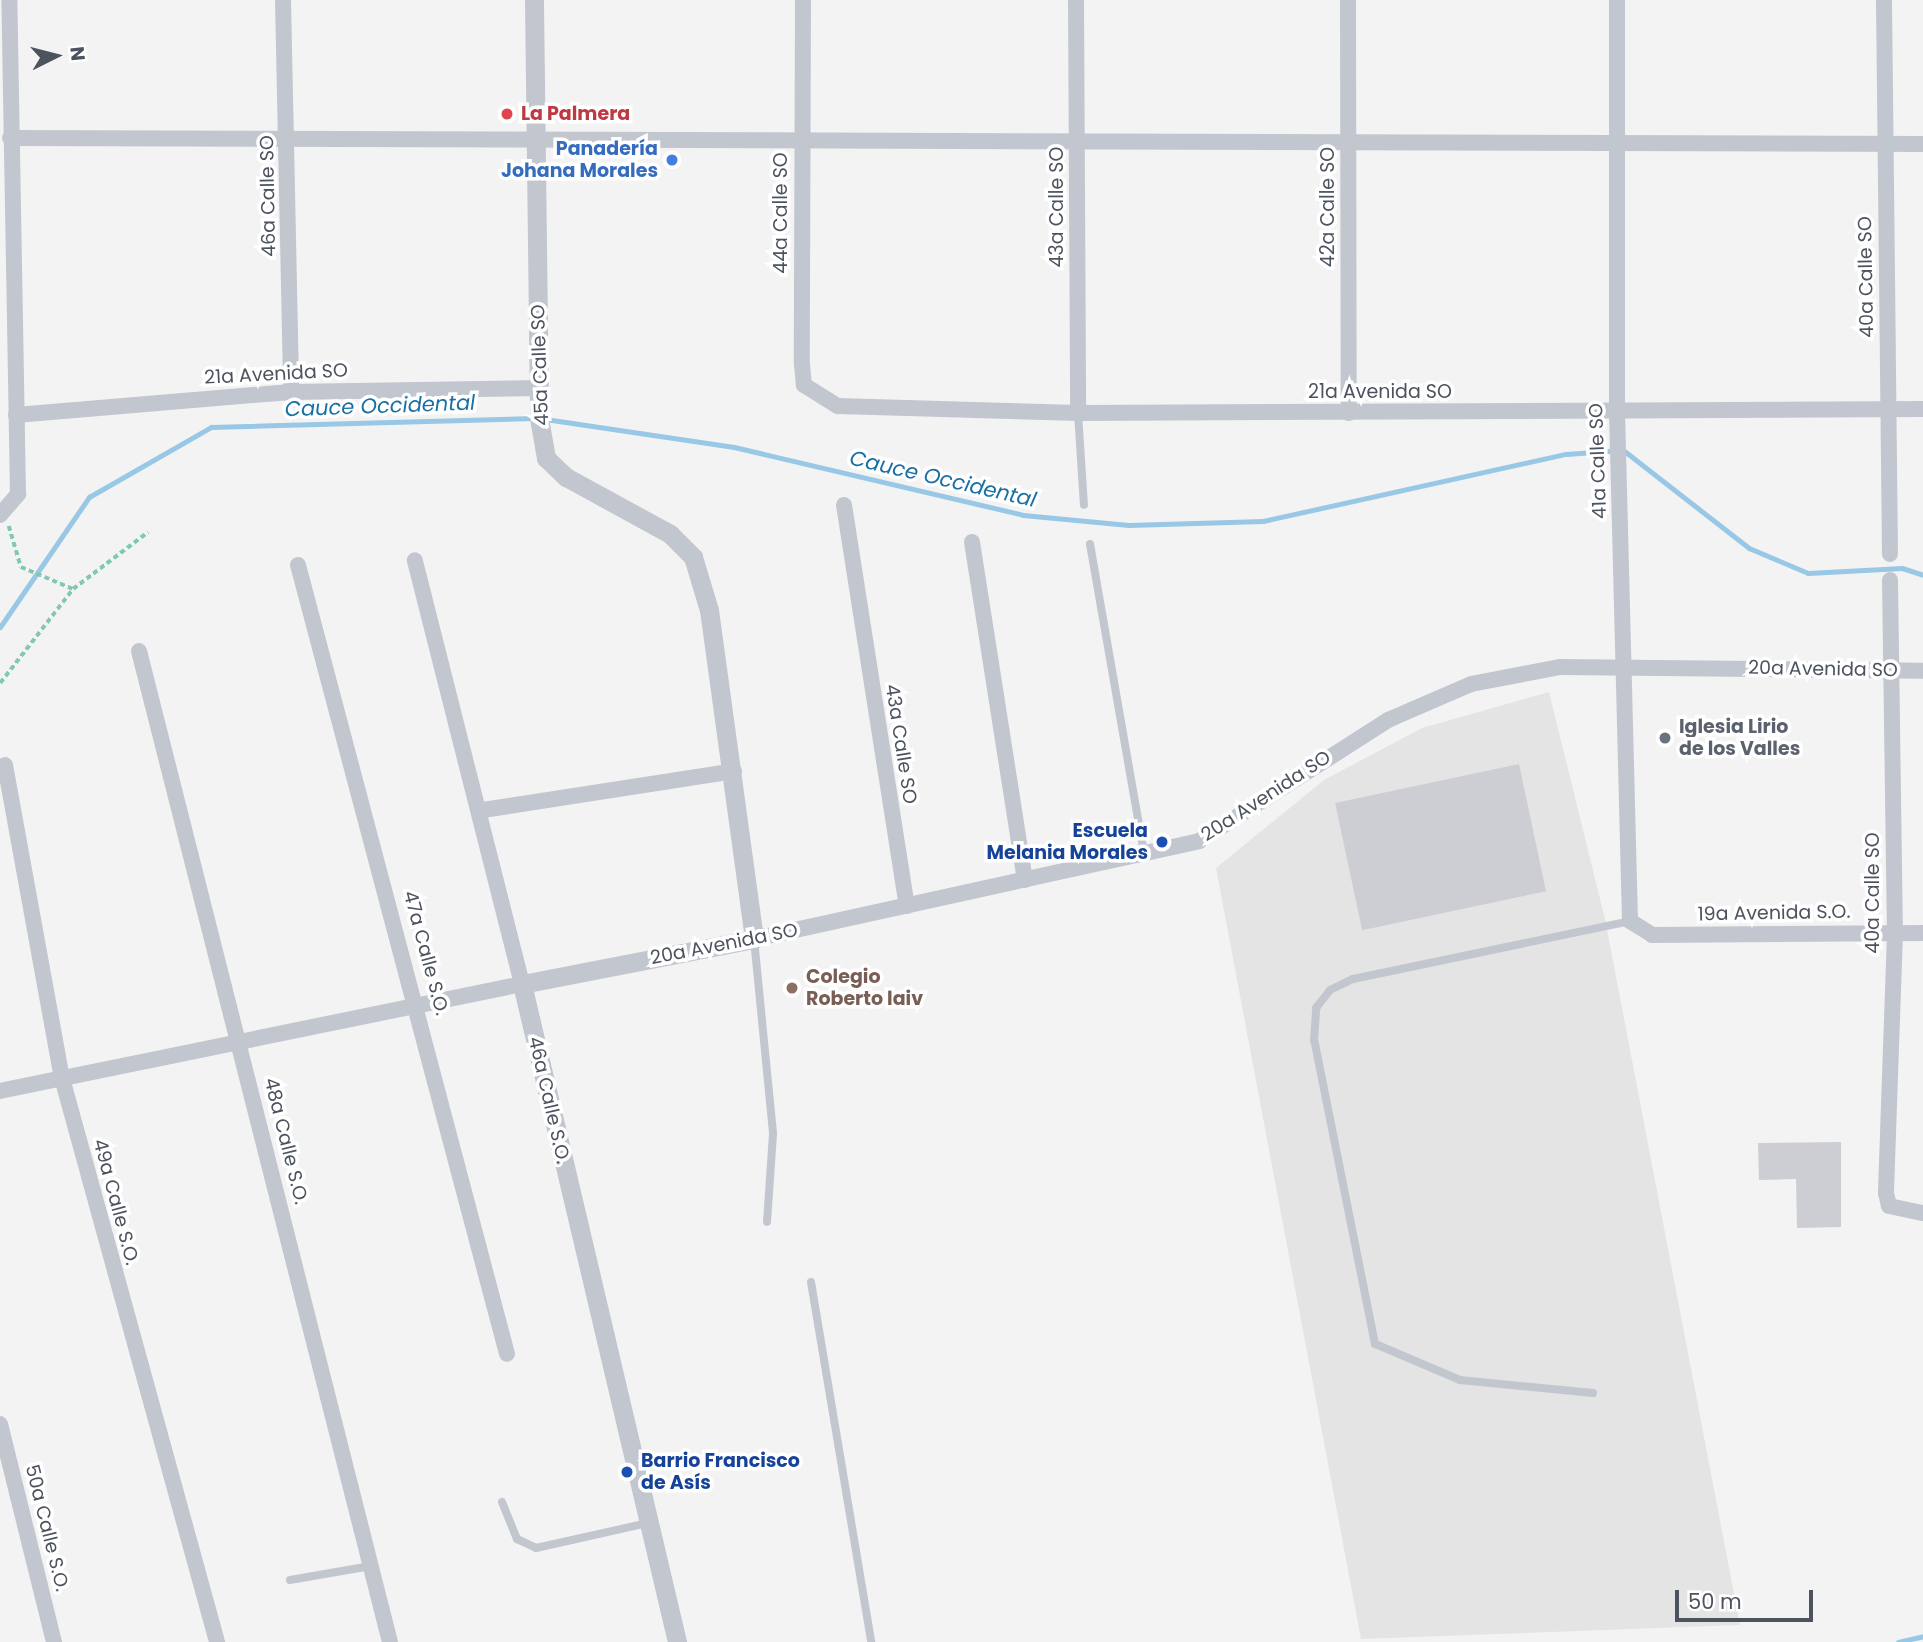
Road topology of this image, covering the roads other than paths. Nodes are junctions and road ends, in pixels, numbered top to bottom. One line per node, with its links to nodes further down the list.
1 (9, 0): 9 (street)
2 (283, 0): 10 (street, 46a Calle SO)
3 (534, 0): 11 (street, 45a Calle SO)
4 (803, 0): 12 (street, 44a Calle SO)
5 (1076, 0): 13 (street, 43a Calle SO)
6 (1348, 0): 14 (street, 42a Calle SO)
7 (1617, 0): 15 (street, 41a Calle SO)
8 (1884, 0): 16 (street, 40a Calle SO)
9 (10, 138): 10 (street); 26 (street)
10 (289, 139): 11 (street); 19 (street, 46a Calle SO)
11 (536, 140): 12 (street); 18 (street, 45a Calle SO)
12 (801, 140): 13 (street); 20 (street, 44a Calle SO)
13 (1077, 140): 14 (street); 24 (street, 43a Calle SO)
14 (1349, 140): 15 (street); 25 (street, 42a Calle SO)
15 (1618, 141): 16 (street); 23 (street, 41a Calle SO)
16 (1885, 144): 17 (street); 21 (street, 40a Calle SO)
17 (1923, 145)
18 (539, 388): 19 (street, 21a Avenida SO); 41 (street, 45a Calle SO)
19 (291, 391): 26 (street, 21a Avenida SO)
20 (838, 406): 24 (street, 21a Avenida SO)
21 (1888, 409): 22 (street, 21a Avenida SO); 23 (street, 21a Avenida SO); 32 (street, 40a Calle SO)
22 (1923, 409)
23 (1617, 411): 25 (street, 21a Avenida SO); 37 (street, 41a Calle SO)
24 (1078, 413): 25 (street, 21a Avenida SO); 28 (lane)
25 (1349, 413)
26 (16, 415): 29 (street)
27 (844, 505): 45 (street, 43a Calle SO)
28 (1084, 505)
29 (0, 515)
30 (972, 542): 44 (street)
31 (1090, 544): 43 (lane)
32 (1890, 554)
33 (415, 560): 42 (street, 46a Calle S.O.)
34 (298, 565): 51 (street, 47a Calle S.O.)
35 (1890, 580): 38 (street, 40a Calle SO)
36 (139, 651): 52 (street, 48a Calle S.O.)
37 (1624, 667): 38 (street, 20a Avenida SO); 43 (street, 20a Avenida SO); 46 (street, 41a Calle SO)
38 (1891, 670): 39 (street, 20a Avenida SO); 47 (street, 40a Calle SO)
39 (1923, 671)
40 (5, 765): 53 (street, 49a Calle S.O.)
41 (734, 771): 42 (street); 49 (street, 45a Calle SO)
42 (483, 810): 50 (street, 46a Calle S.O.)
43 (1145, 857): 44 (street, 20a Avenida SO)
44 (1025, 880): 45 (street, 20a Avenida SO)
45 (907, 906): 49 (street, 20a Avenida SO)
46 (1630, 921): 47 (street, 19a Avenida S.O.); 59 (lane)
47 (1895, 933): 48 (street, 19a Avenida S.O.); 55 (street, 40a Calle SO)
48 (1923, 933)
49 (754, 939): 50 (street, 20a Avenida SO); 56 (lane)
50 (522, 984): 51 (street); 62 (street, 46a Calle S.O.)
51 (419, 1005): 52 (street); 58 (street, 47a Calle S.O.)
52 (239, 1042): 53 (street); 63 (street, 48a Calle S.O.)
53 (62, 1078): 54 (street); 66 (street, 49a Calle S.O.)
54 (0, 1091)
55 (1923, 1213)
56 (766, 1222)
57 (811, 1282): 69 (lane)
58 (507, 1354)
59 (1593, 1393)
60 (0, 1424): 65 (street, 50a Calle S.O.)
61 (502, 1502): 62 (lane)
62 (648, 1522): 68 (street, 46a Calle S.O.)
63 (371, 1566): 64 (lane); 67 (street, 48a Calle S.O.)
64 (289, 1580)
65 (54, 1642)
66 (217, 1642)
67 (390, 1642)
68 (677, 1642)
69 (871, 1642)

